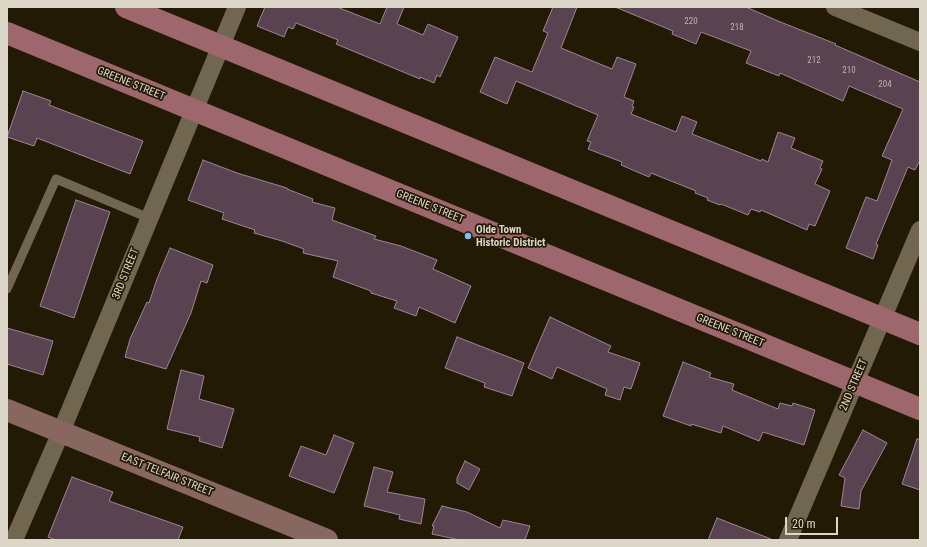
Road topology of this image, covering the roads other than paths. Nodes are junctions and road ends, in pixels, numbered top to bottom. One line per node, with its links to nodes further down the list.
1 (126, 7): 6 (main road)
2 (237, 7): 6 (street, 3RD STREET)
3 (836, 7): 5 (street)
4 (7, 33): 7 (main road, GREENE STREET)
5 (920, 42)
6 (221, 46): 7 (street, 3RD STREET); 11 (main road)
7 (194, 110): 8 (street, 3RD STREET); 13 (main road, GREENE STREET)
8 (149, 218): 10 (lane); 16 (street, 3RD STREET)
9 (920, 230): 11 (street, 2ND STREET)
10 (7, 289)
11 (882, 318): 12 (main road); 13 (street, 2ND STREET)
12 (920, 334)
13 (855, 382): 14 (main road, GREENE STREET); 19 (street, 2ND STREET)
14 (920, 409)
15 (7, 410): 16 (street, EAST TELFAIR STREET)
16 (60, 432): 17 (street, 3RD STREET); 18 (street, EAST TELFAIR STREET)
17 (14, 540)
18 (327, 540)
19 (788, 540)

